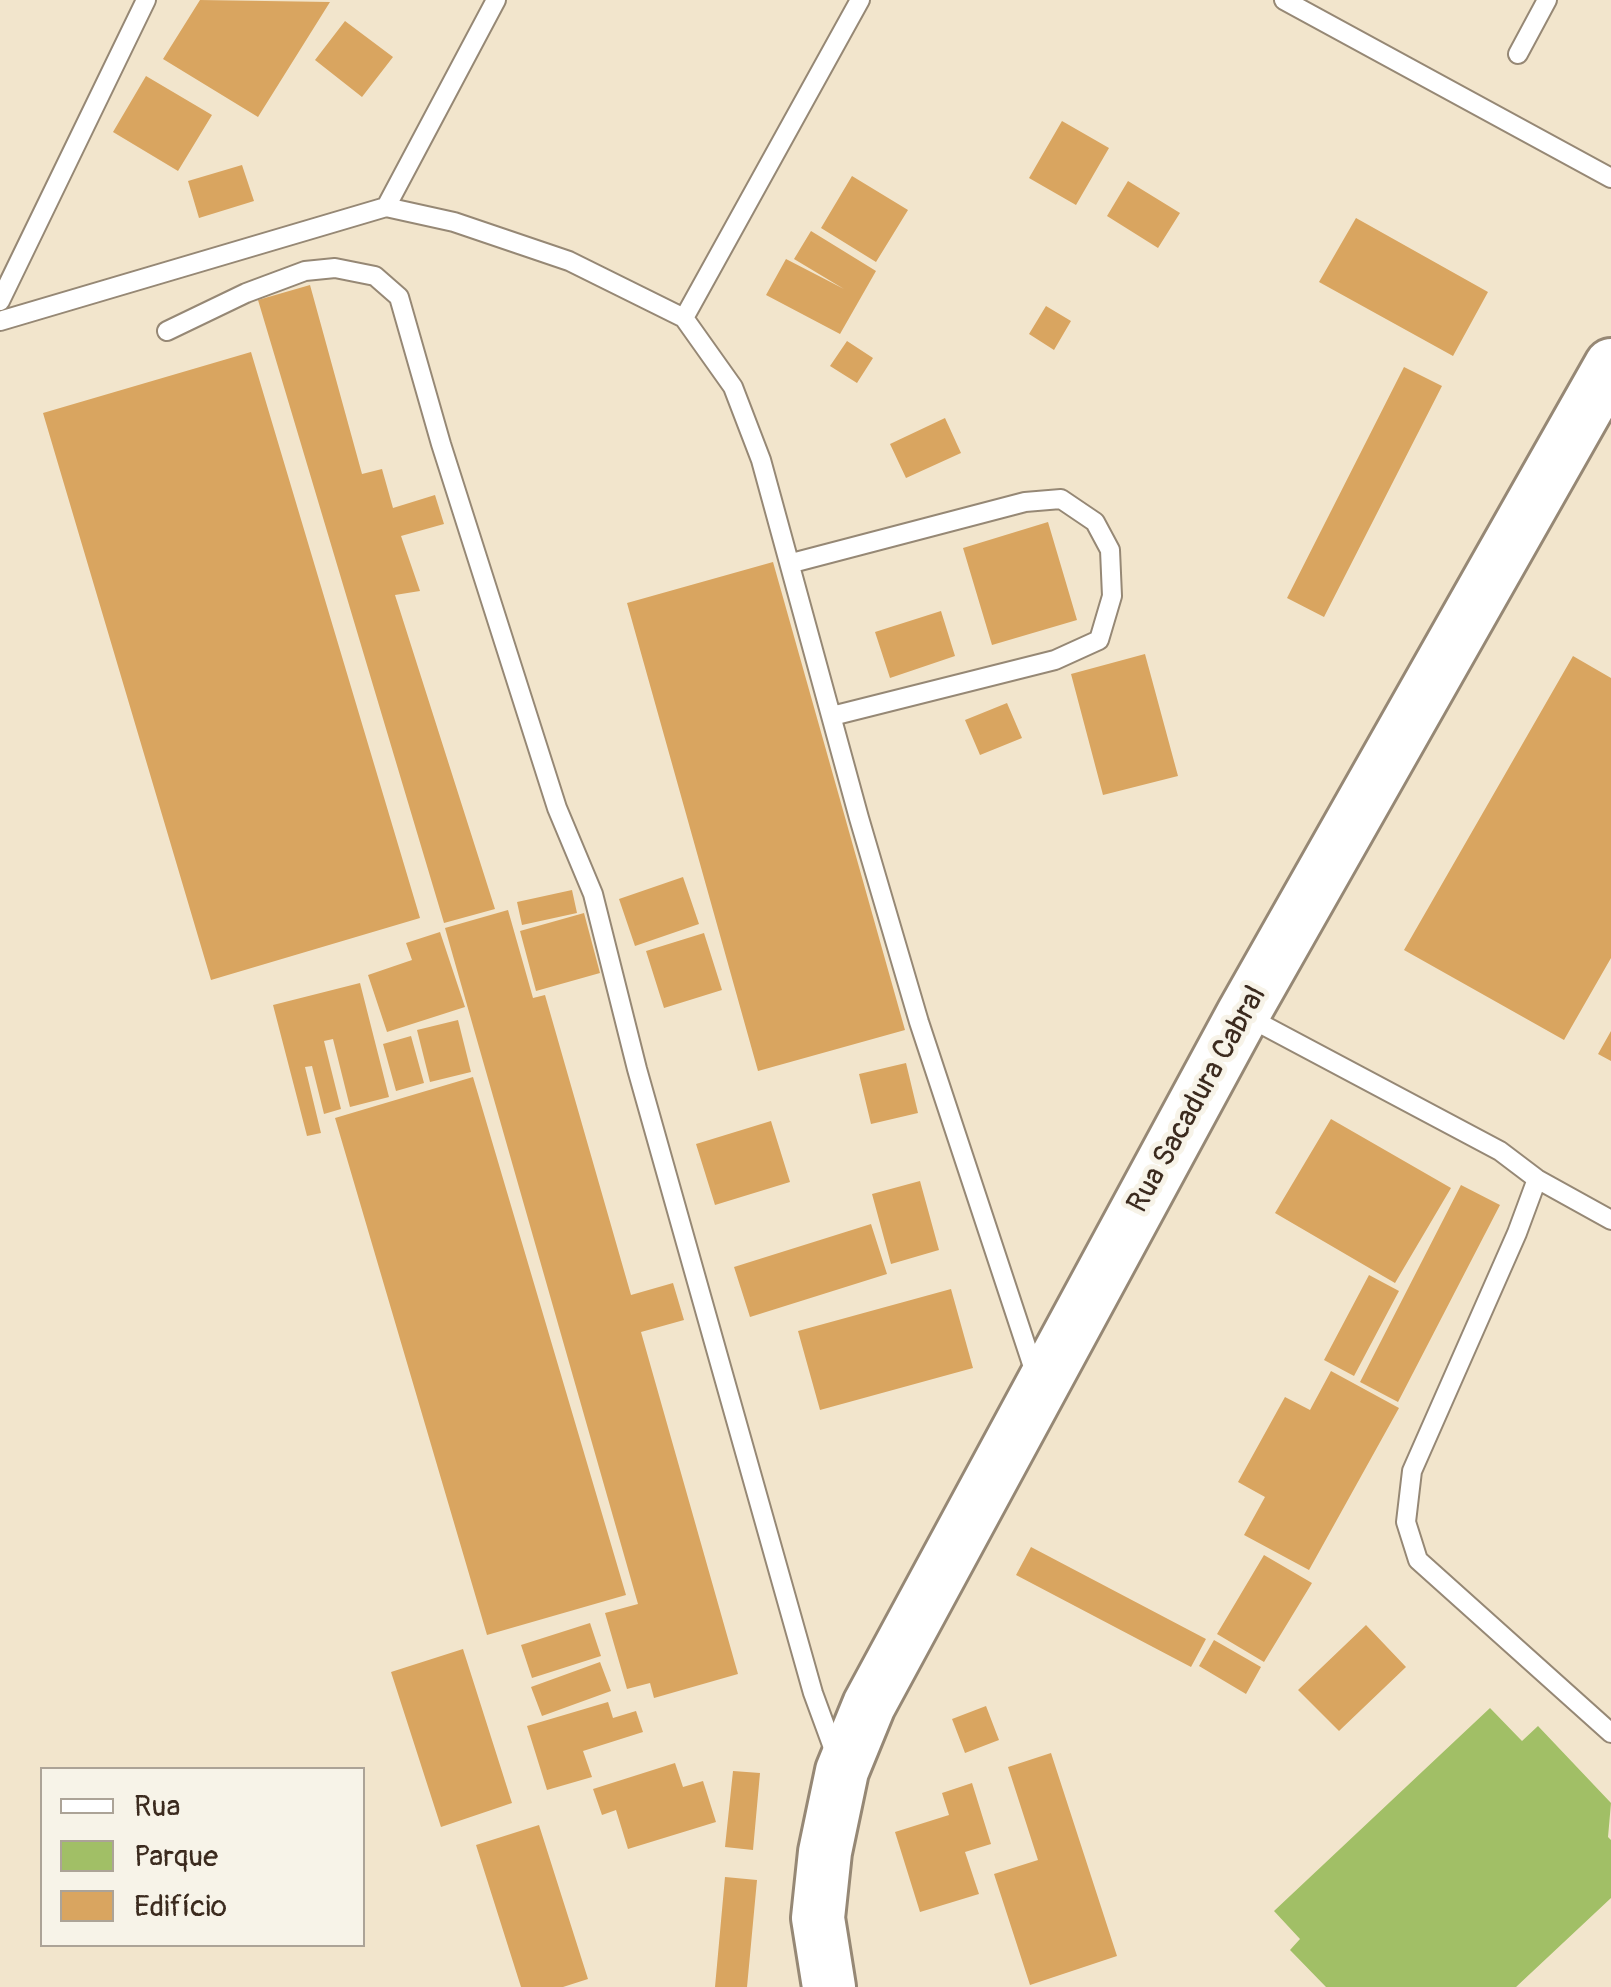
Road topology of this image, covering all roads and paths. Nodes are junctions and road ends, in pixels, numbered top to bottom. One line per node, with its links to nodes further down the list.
1 (146, 0): 9 (lane)
2 (496, 0): 8 (lane)
3 (860, 0): 10 (lane)
4 (1284, 0): 7 (lane)
5 (1547, 0): 6 (lane)
6 (1518, 54)
7 (1611, 178)
8 (386, 206): 10 (lane); 11 (lane)
9 (0, 301)
10 (684, 318): 14 (lane)
11 (0, 321)
12 (167, 331): 21 (lane)
13 (1611, 365): 16 (main road, Rua Sacadura Cabral)
14 (792, 563): 15 (lane); 15 (lane)
15 (832, 716): 19 (lane)
16 (1244, 1014): 17 (lane); 19 (main road, Rua Sacadura Cabral)
17 (1536, 1179): 18 (lane); 20 (lane)
18 (1611, 1220)
19 (1041, 1390): 21 (main road, Rua Sacadura Cabral)
20 (1611, 1733)
21 (842, 1772): 22 (main road, Rua Sacadura Cabral)
22 (824, 1852): 23 (main road, Rua Sacadura Cabral); 24 (main road)
23 (829, 1987)
24 (858, 1987)

